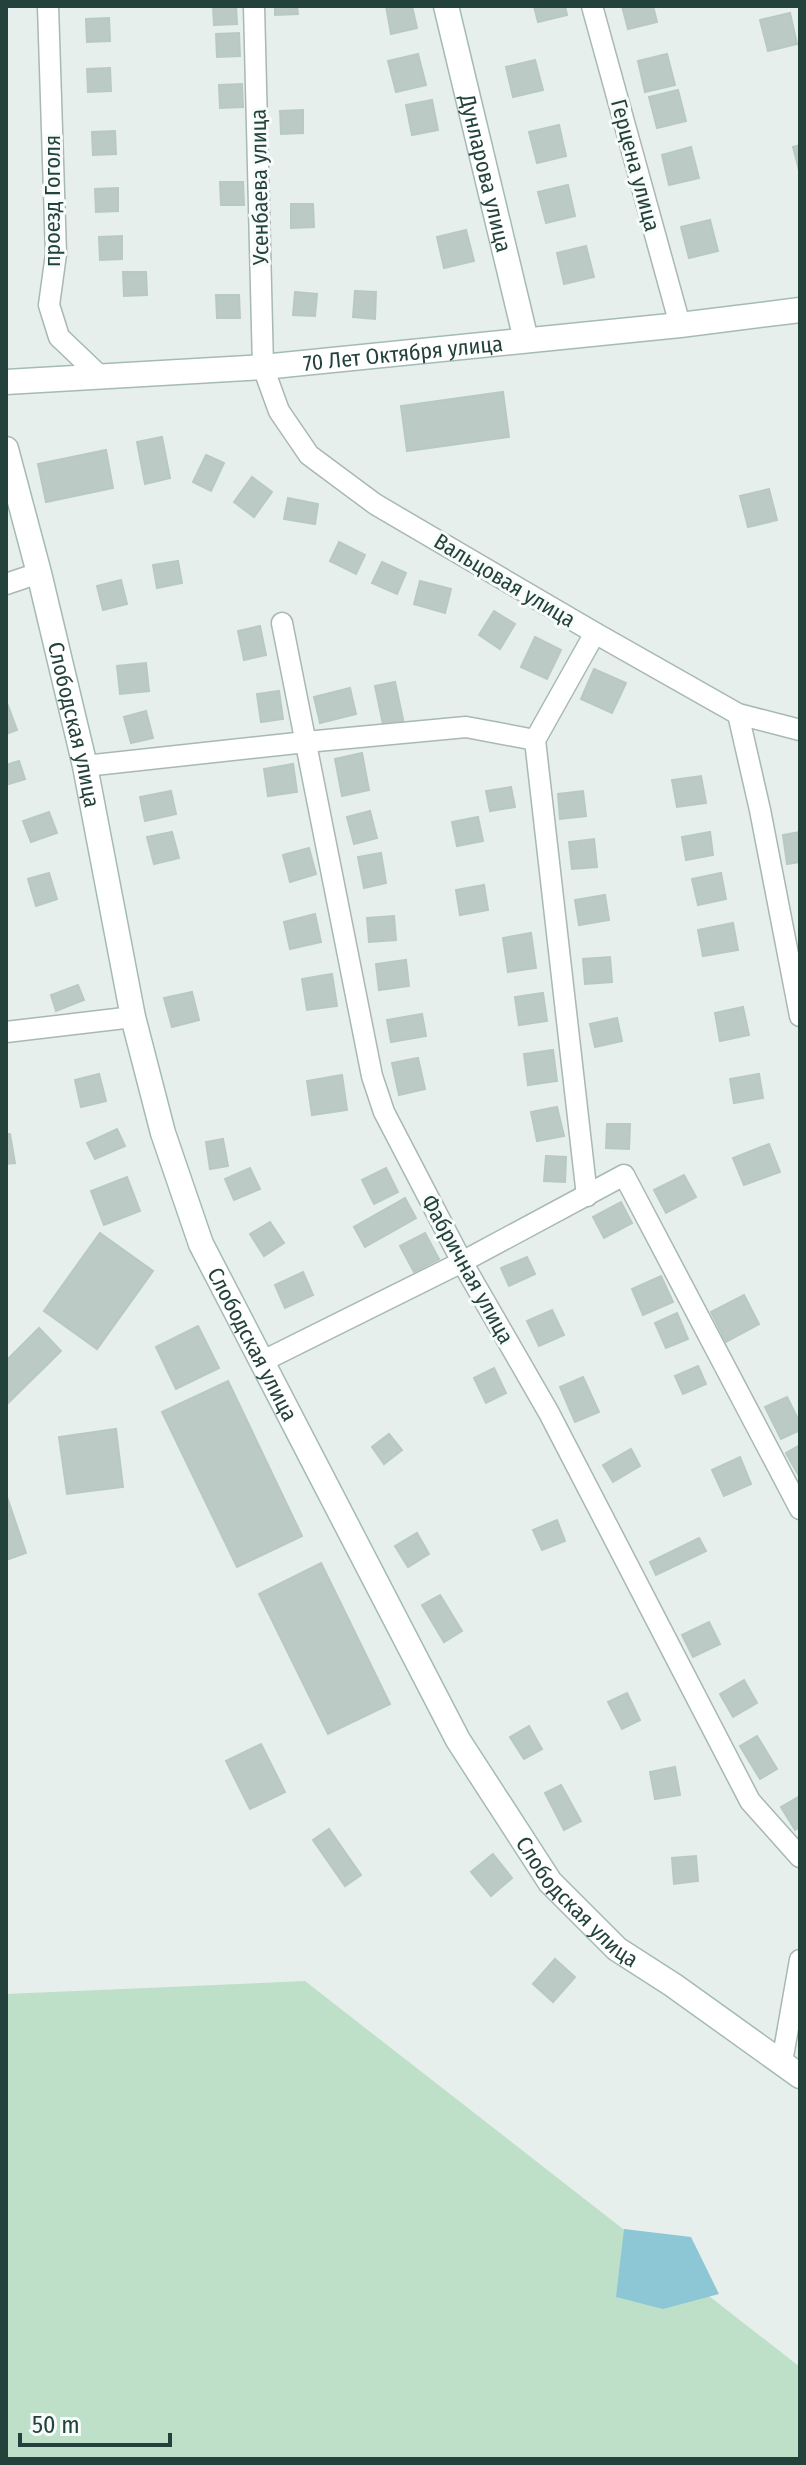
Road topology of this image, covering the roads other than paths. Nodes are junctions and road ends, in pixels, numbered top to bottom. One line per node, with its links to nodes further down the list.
1 (48, 6): 9 (street, проезд Гоголя)
2 (254, 6): 8 (street, Усенбаева улица)
3 (446, 6): 7 (street, Дунларова улица)
4 (592, 6): 6 (street, Герцена улица)
5 (800, 310): 6 (street, 70 Лет Октября улица)
6 (680, 325): 7 (street, 70 Лет Октября улица)
7 (526, 340): 8 (street, 70 Лет Октября улица)
8 (263, 367): 9 (street, 70 Лет Октября улица); 15 (street, Вальцовая улица)
9 (101, 377): 10 (street, 70 Лет Октября улица)
10 (6, 382)
11 (6, 449): 12 (street, Слободская улица)
12 (39, 573): 13 (street); 20 (street, Слободская улица)
13 (6, 584)
14 (282, 623): 19 (street, Фабричная улица)
15 (595, 633): 16 (street, Вальцовая улица); 18 (street)
16 (738, 714): 17 (street, Вальцовая улица); 21 (street)
17 (800, 730)
18 (535, 740): 19 (street); 24 (street)
19 (306, 742): 20 (street); 25 (street, Фабричная улица)
20 (85, 766): 22 (street, Слободская улица)
21 (800, 1016)
22 (133, 1017): 23 (street); 26 (street, Слободская улица)
23 (6, 1032)
24 (587, 1196): 25 (street); 27 (street)
25 (462, 1262): 26 (street); 28 (street, Фабричная улица)
26 (261, 1362): 30 (street, Слободская улица)
27 (800, 1509)
28 (800, 1857)
29 (800, 1960): 30 (street)
30 (791, 2069)

